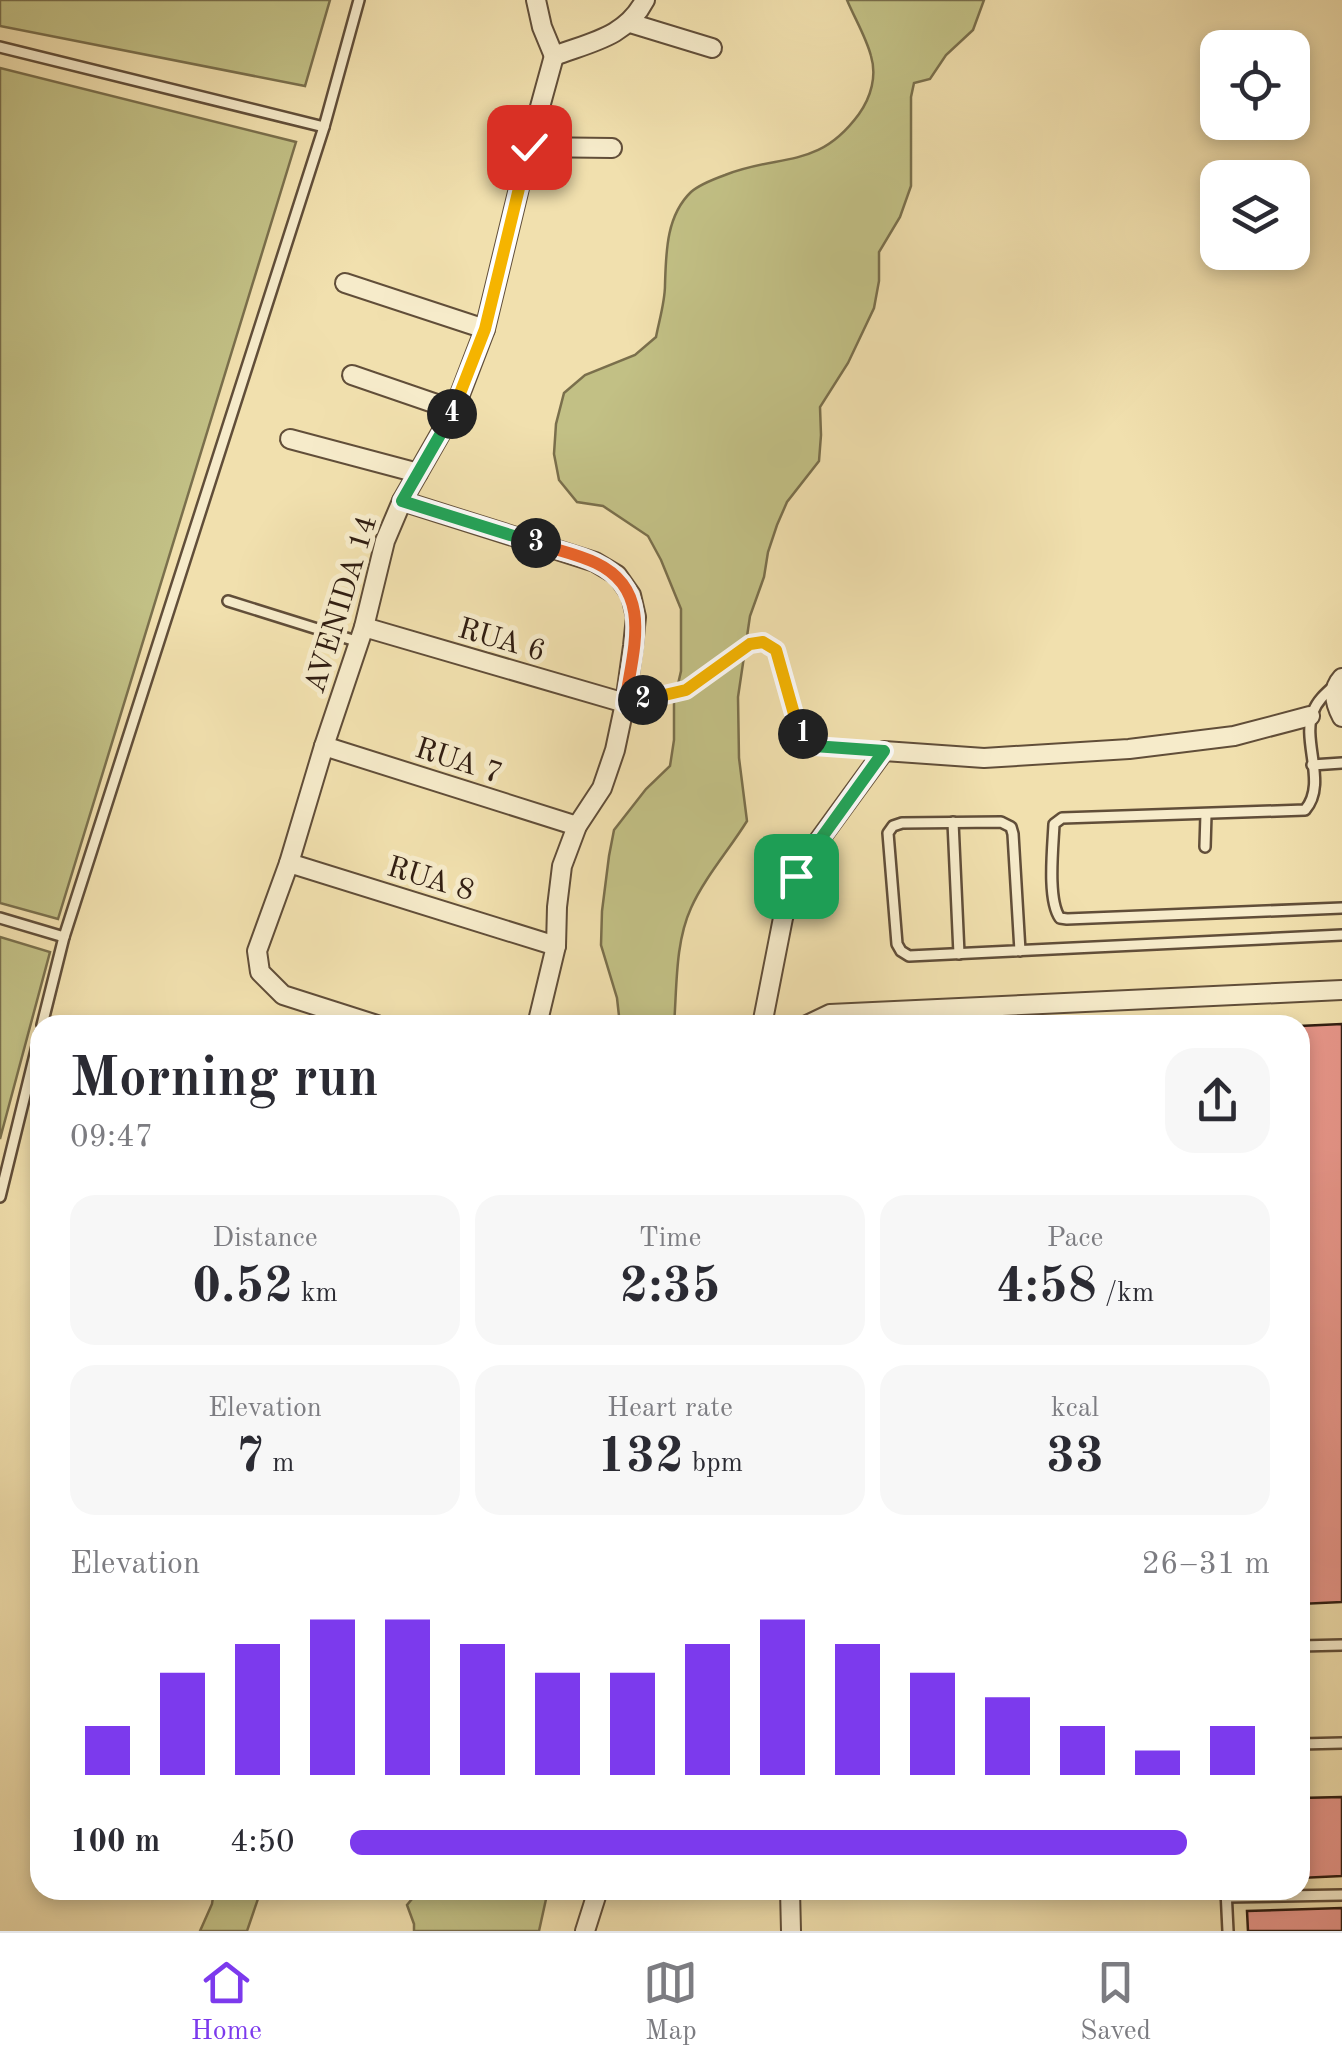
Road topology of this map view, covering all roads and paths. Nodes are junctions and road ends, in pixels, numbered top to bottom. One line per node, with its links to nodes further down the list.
1 (359, 0): 8 (lane)
2 (536, 0): 7 (street)
3 (645, 0): 4 (street)
4 (630, 23): 6 (street); 7 (street)
5 (0, 47): 8 (lane)
6 (712, 48)
7 (554, 56): 9 (street, AVENIDA 14)
8 (324, 126): 37 (lane)
9 (529, 147): 10 (street); 12 (street, AVENIDA 14)
10 (612, 148)
11 (345, 284): 12 (street)
12 (485, 329): 14 (street, AVENIDA 14)
13 (352, 376): 14 (street)
14 (454, 410): 16 (street, AVENIDA 14)
15 (290, 439): 16 (street)
16 (418, 473): 17 (street, AVENIDA 14)
17 (402, 501): 19 (street, AVENIDA 14); 21 (street)
18 (228, 601): 19 (lane)
19 (362, 635): 21 (street, RUA 6); 25 (street, AVENIDA 14)
20 (1339, 682): 22 (lane); 23 (street)
21 (625, 704): 26 (path); 31 (street)
22 (1310, 716): 26 (street); 28 (lane)
23 (1342, 716): 24 (street)
24 (1342, 728)
25 (324, 746): 31 (street, RUA 7); 33 (street, AVENIDA 14)
26 (884, 751): 45 (street)
27 (1342, 763): 28 (lane)
28 (1312, 765): 29 (lane)
29 (1206, 814): 32 (lane); 34 (lane)
30 (953, 822): 39 (lane); 40 (lane); 40 (lane)
31 (577, 826): 38 (street)
32 (1205, 847)
33 (289, 863): 38 (street, RUA 8); 43 (street, AVENIDA 14)
34 (1342, 908)
35 (0, 918): 37 (lane)
36 (1342, 935): 39 (lane)
37 (64, 937): 42 (lane)
38 (556, 946): 44 (street)
39 (1020, 951): 40 (lane)
40 (959, 954)
41 (1342, 990): 46 (street)
42 (44, 1015)
43 (345, 1015)
44 (539, 1015)
45 (764, 1015)
46 (828, 1015)
47 (30, 1075): 48 (lane)
48 (0, 1197)
49 (1342, 1645): 50 (lane)
50 (1310, 1646)
51 (1342, 1742): 52 (lane)
52 (1310, 1744)
53 (1310, 1894): 54 (lane)
54 (1342, 1894)
55 (595, 1900): 58 (street)
56 (790, 1900): 59 (street)
57 (1226, 1900): 60 (lane)
58 (586, 1931)
59 (791, 1931)
60 (1228, 1931)

